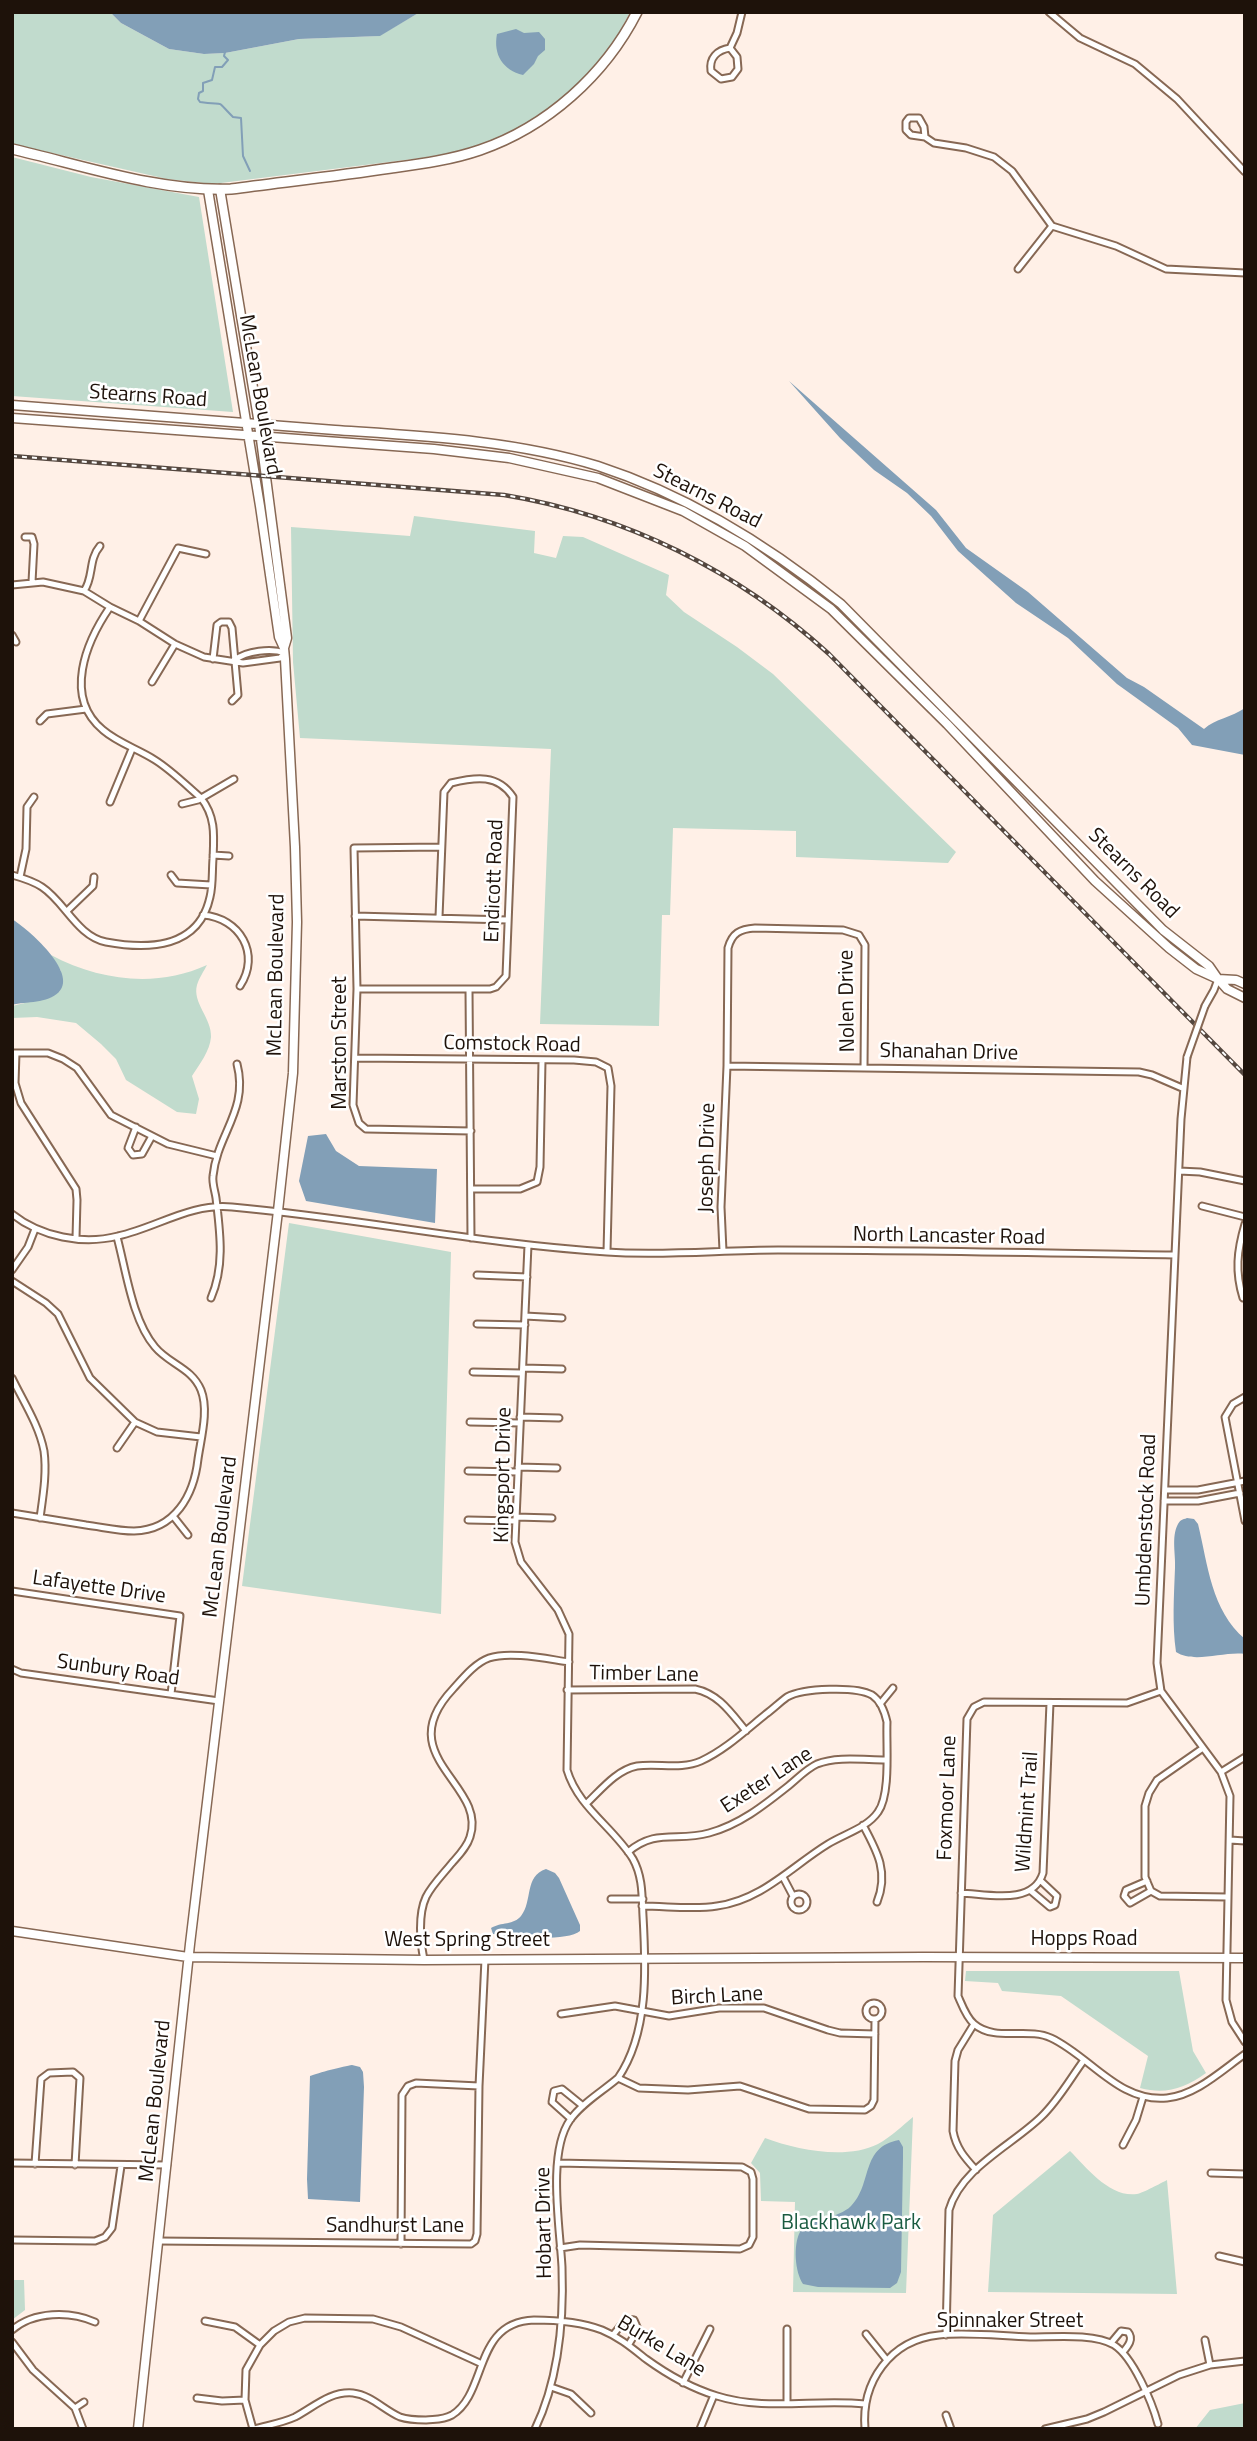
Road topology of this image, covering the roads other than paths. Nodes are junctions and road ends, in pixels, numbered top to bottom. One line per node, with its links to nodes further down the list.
1 (637, 12): 8 (main road)
2 (742, 12): 4 (street)
3 (1049, 12): 7 (street)
4 (730, 48): 4 (street)
5 (925, 137): 10 (street)
6 (12, 149): 9 (main road)
7 (1245, 172)
8 (219, 189): 9 (main road); 16 (main road, McLean Boulevard)
9 (208, 190): 15 (main road, McLean Boulevard)
10 (1052, 226): 11 (street); 12 (street)
11 (1018, 269)
12 (1245, 273)
13 (12, 405): 15 (main road, Stearns Road)
14 (12, 418): 17 (main road, Stearns Road)
15 (245, 422): 16 (main road, Stearns Road); 17 (main road, McLean Boulevard)
16 (259, 424): 18 (main road, McLean Boulevard); 56 (main road, Stearns Road)
17 (248, 436): 18 (main road, Stearns Road); 30 (main road, McLean Boulevard)
18 (261, 437): 30 (main road, McLean Boulevard); 56 (main road, Stearns Road)
19 (25, 537): 22 (street)
20 (100, 546): 24 (street)
21 (206, 554): 26 (street)
22 (32, 582): 23 (street); 24 (street)
23 (12, 585)
24 (85, 592): 25 (street)
25 (110, 607): 26 (street); 35 (street)
26 (139, 621): 29 (street)
27 (12, 635): 28 (street)
28 (16, 642)
29 (176, 644): 31 (street); 33 (street)
30 (284, 650): 32 (street); 79 (main road, McLean Boulevard)
31 (213, 659): 32 (street); 32 (street)
32 (234, 660): 34 (street)
33 (152, 682)
34 (232, 701)
35 (86, 709): 36 (street); 37 (street)
36 (40, 721)
37 (132, 748): 40 (street); 41 (street)
38 (234, 779): 40 (street)
39 (34, 797): 48 (street)
40 (201, 798): 42 (street); 44 (street)
41 (110, 802)
42 (182, 804)
43 (441, 847): 53 (street, Marston Street); 54 (street, Endicott Road); 55 (street, Endicott Road)
44 (213, 855): 45 (street); 50 (street)
45 (229, 856)
46 (12, 875): 48 (street)
47 (171, 875): 50 (street)
48 (19, 877): 51 (street)
49 (94, 877): 51 (street)
50 (211, 885): 52 (street)
51 (67, 911): 52 (street)
52 (203, 915): 58 (street)
53 (355, 916): 54 (street); 59 (street, Marston Street)
54 (439, 918): 55 (street)
55 (508, 920): 60 (street, Endicott Road)
56 (1218, 979): 57 (main road, Stearns Road); 61 (main road, Stearns Road); 69 (street, Umbdenstock Road, bridge)
57 (1245, 984)
58 (240, 985)
59 (356, 989): 60 (street, Endicott Road); 63 (street, Marston Street)
60 (470, 990): 64 (street)
61 (1245, 998)
62 (14, 1053): 70 (street); 85 (street)
63 (355, 1058): 64 (street, Comstock Road); 71 (street, Marston Street)
64 (472, 1060): 65 (street, Comstock Road); 71 (street)
65 (542, 1062): 76 (street); 89 (street, Comstock Road)
66 (237, 1064): 73 (street)
67 (727, 1066): 68 (street, Shanahan Drive); 68 (street, Nolen Drive); 88 (street, Joseph Drive)
68 (864, 1068): 69 (street, Shanahan Drive)
69 (1182, 1088): 74 (street, Umbdenstock Road)
70 (136, 1127): 72 (street); 72 (street)
71 (471, 1131): 76 (street)
72 (152, 1136): 73 (street)
73 (217, 1156): 77 (street)
74 (1179, 1171): 75 (street); 90 (street, Umbdenstock Road)
75 (1245, 1181)
76 (471, 1189): 86 (street)
77 (216, 1206): 79 (street, North Lancaster Road); 84 (street, North Lancaster Road); 95 (street)
78 (1202, 1206): 81 (street)
79 (278, 1211): 86 (street, North Lancaster Road); 134 (main road, McLean Boulevard)
80 (12, 1214): 83 (street, North Lancaster Road)
81 (1245, 1217)
82 (1245, 1224): 96 (street)
83 (35, 1229): 85 (street, North Lancaster Road); 91 (street)
84 (117, 1237): 85 (street, North Lancaster Road); 110 (street)
85 (76, 1238)
86 (471, 1238): 87 (street, North Lancaster Road)
87 (528, 1245): 89 (street, North Lancaster Road); 93 (street, Kingsport Drive)
88 (723, 1251): 89 (street, North Lancaster Road); 90 (street, North Lancaster Road)
89 (607, 1252)
90 (1174, 1255): 116 (street, Umbdenstock Road)
91 (12, 1270)
92 (477, 1275): 93 (street)
93 (527, 1277): 97 (street, Kingsport Drive)
94 (12, 1282): 109 (street)
95 (211, 1298)
96 (1243, 1298)
97 (525, 1316): 98 (street); 100 (street, Kingsport Drive)
98 (562, 1318)
99 (477, 1324): 100 (street)
100 (525, 1325): 102 (street, Kingsport Drive)
101 (562, 1369): 102 (street)
102 (523, 1370): 103 (street); 107 (street, Kingsport Drive)
103 (473, 1372)
104 (12, 1378): 121 (street)
105 (1245, 1397): 115 (street)
106 (559, 1418): 107 (street)
107 (520, 1420): 108 (street); 113 (street, Kingsport Drive)
108 (470, 1422)
109 (135, 1423): 110 (street); 111 (street)
110 (201, 1437): 120 (street)
111 (117, 1448)
112 (557, 1468): 113 (street)
113 (518, 1469): 114 (street); 123 (street, Kingsport Drive)
114 (468, 1471)
115 (1241, 1482): 116 (street); 117 (street)
116 (1165, 1490): 118 (street, Umbdenstock Road)
117 (1240, 1493): 118 (street); 125 (street)
118 (1164, 1501): 132 (street, Umbdenstock Road)
119 (12, 1513): 121 (street)
120 (173, 1516): 121 (street); 126 (street)
121 (40, 1518)
122 (552, 1518): 123 (street)
123 (516, 1519): 124 (street); 128 (street, Kingsport Drive)
124 (468, 1520)
125 (1245, 1521)
126 (188, 1535)
127 (12, 1591): 133 (street, Lafayette Drive)
128 (569, 1661): 131 (street, Kingsport Drive); 166 (street)
129 (12, 1669): 133 (street, Sunbury Road)
130 (892, 1688): 136 (street)
131 (567, 1690): 137 (street, Timber Lane); 142 (street, Kingsport Drive)
132 (1161, 1691): 135 (street, Foxmoor Lane); 138 (street)
133 (171, 1694): 134 (street, Sunbury Road)
134 (219, 1701): 159 (main road, McLean Boulevard)
135 (1050, 1703): 148 (street, Wildmint Trail); 152 (street, Foxmoor Lane)
136 (880, 1704): 137 (street); 140 (street)
137 (746, 1731): 142 (street)
138 (1203, 1748): 141 (street); 149 (street)
139 (1245, 1757): 141 (street)
140 (886, 1760): 143 (street); 146 (street, Exeter Lane)
141 (1221, 1772): 144 (street)
142 (586, 1804): 146 (street, Kingsport Drive)
143 (863, 1825): 147 (street); 156 (street)
144 (1230, 1840): 145 (street); 154 (street)
145 (1245, 1841)
146 (628, 1852): 157 (street, Kingsport Drive)
147 (783, 1877): 153 (street); 157 (street)
148 (1041, 1881): 150 (street, Wildmint Trail); 150 (street)
149 (1147, 1881): 151 (street); 151 (street)
150 (1031, 1891): 152 (street, Wildmint Trail)
151 (1151, 1891): 154 (street)
152 (961, 1893): 161 (street, Foxmoor Lane)
153 (793, 1896)
154 (1227, 1897): 163 (street)
155 (611, 1899): 157 (street)
156 (877, 1902)
157 (643, 1903): 162 (street, Kingsport Drive)
158 (12, 1931): 159 (main road, West Spring Street)
159 (188, 1956): 166 (main road, West Spring Street); 185 (main road, McLean Boulevard)
160 (923, 1957): 161 (main road, Hopps Road); 162 (main road, West Spring Street)
161 (959, 1957): 163 (main road, Hopps Road); 170 (street, Foxmoor Lane)
162 (645, 1958): 165 (main road, West Spring Street); 167 (street, Hobart Drive)
163 (1227, 1958): 164 (main road, Hopps Road); 172 (street)
164 (1245, 1958)
165 (485, 1959): 166 (main road, West Spring Street); 176 (street, Sandhurst Lane)
166 (424, 1960)
167 (641, 2010): 168 (street, Birch Lane); 171 (street, Birch Lane); 175 (street, Hobart Drive)
168 (561, 2014)
169 (875, 2019): 171 (street)
170 (974, 2024): 174 (street); 187 (street)
171 (875, 2034): 175 (street)
172 (1245, 2042)
173 (1245, 2054): 177 (street)
174 (1084, 2060): 177 (street); 187 (street)
175 (618, 2078): 178 (street, Hobart Drive)
176 (479, 2086): 192 (street, Sandhurst Lane); 192 (street)
177 (1143, 2097): 180 (street)
178 (583, 2106): 179 (street, Hobart Drive); 179 (street)
179 (571, 2119): 182 (street, Hobart Drive)
180 (1124, 2145)
181 (12, 2163): 183 (street)
182 (558, 2163): 193 (street, Hobart Drive); 193 (street)
183 (35, 2164): 184 (street); 184 (street)
184 (75, 2165): 186 (street)
185 (167, 2165): 186 (street); 191 (main road, McLean Boulevard)
186 (121, 2166): 190 (street)
187 (976, 2170): 204 (street)
188 (1211, 2173): 189 (street)
189 (1245, 2174)
190 (12, 2240)
191 (158, 2241): 192 (street, Sandhurst Lane); 229 (main road, McLean Boulevard)
192 (401, 2244)
193 (560, 2248): 198 (street, Hobart Drive)
194 (1219, 2256): 195 (street)
195 (1245, 2262)
196 (205, 2321): 208 (street)
197 (95, 2322): 201 (street)
198 (561, 2322): 203 (street, Burke Lane); 213 (street, Burke Lane); 216 (street, Hobart Drive)
199 (710, 2329): 215 (street)
200 (787, 2329): 222 (street)
201 (12, 2330)
202 (866, 2333): 211 (street)
203 (613, 2335): 209 (street, Burke Lane); 209 (street)
204 (946, 2335): 207 (street, Spinnaker Street); 211 (street, Spinnaker Street)
205 (1206, 2340): 214 (street)
206 (12, 2342): 224 (street)
207 (1111, 2343): 210 (street, Spinnaker Street); 210 (street)
208 (260, 2344): 213 (street); 220 (street)
209 (629, 2344): 215 (street, Burke Lane)
210 (1123, 2352): 217 (street, Spinnaker Street)
211 (886, 2360): 223 (street, Spinnaker Street)
212 (1245, 2361): 214 (street)
213 (482, 2364): 230 (street, Burke Lane)
214 (1210, 2365): 217 (street)
215 (683, 2383): 218 (street, Burke Lane)
216 (551, 2387): 225 (street); 231 (street, Hobart Drive)
217 (1145, 2392): 227 (street, Spinnaker Street); 235 (street)
218 (714, 2395): 222 (street, Burke Lane); 232 (street)
219 (197, 2398): 220 (street)
220 (245, 2400): 230 (street)
221 (85, 2402): 224 (street)
222 (787, 2403): 223 (street, Burke Lane)
223 (865, 2404): 233 (street, Spinnaker Street)
224 (75, 2408): 228 (street)
225 (591, 2413)
226 (946, 2415): 234 (street)
227 (1158, 2424)
228 (83, 2429)
229 (138, 2429)
230 (254, 2429)
231 (535, 2429)
232 (700, 2429)
233 (865, 2429)
234 (951, 2429)
235 (1045, 2429)

